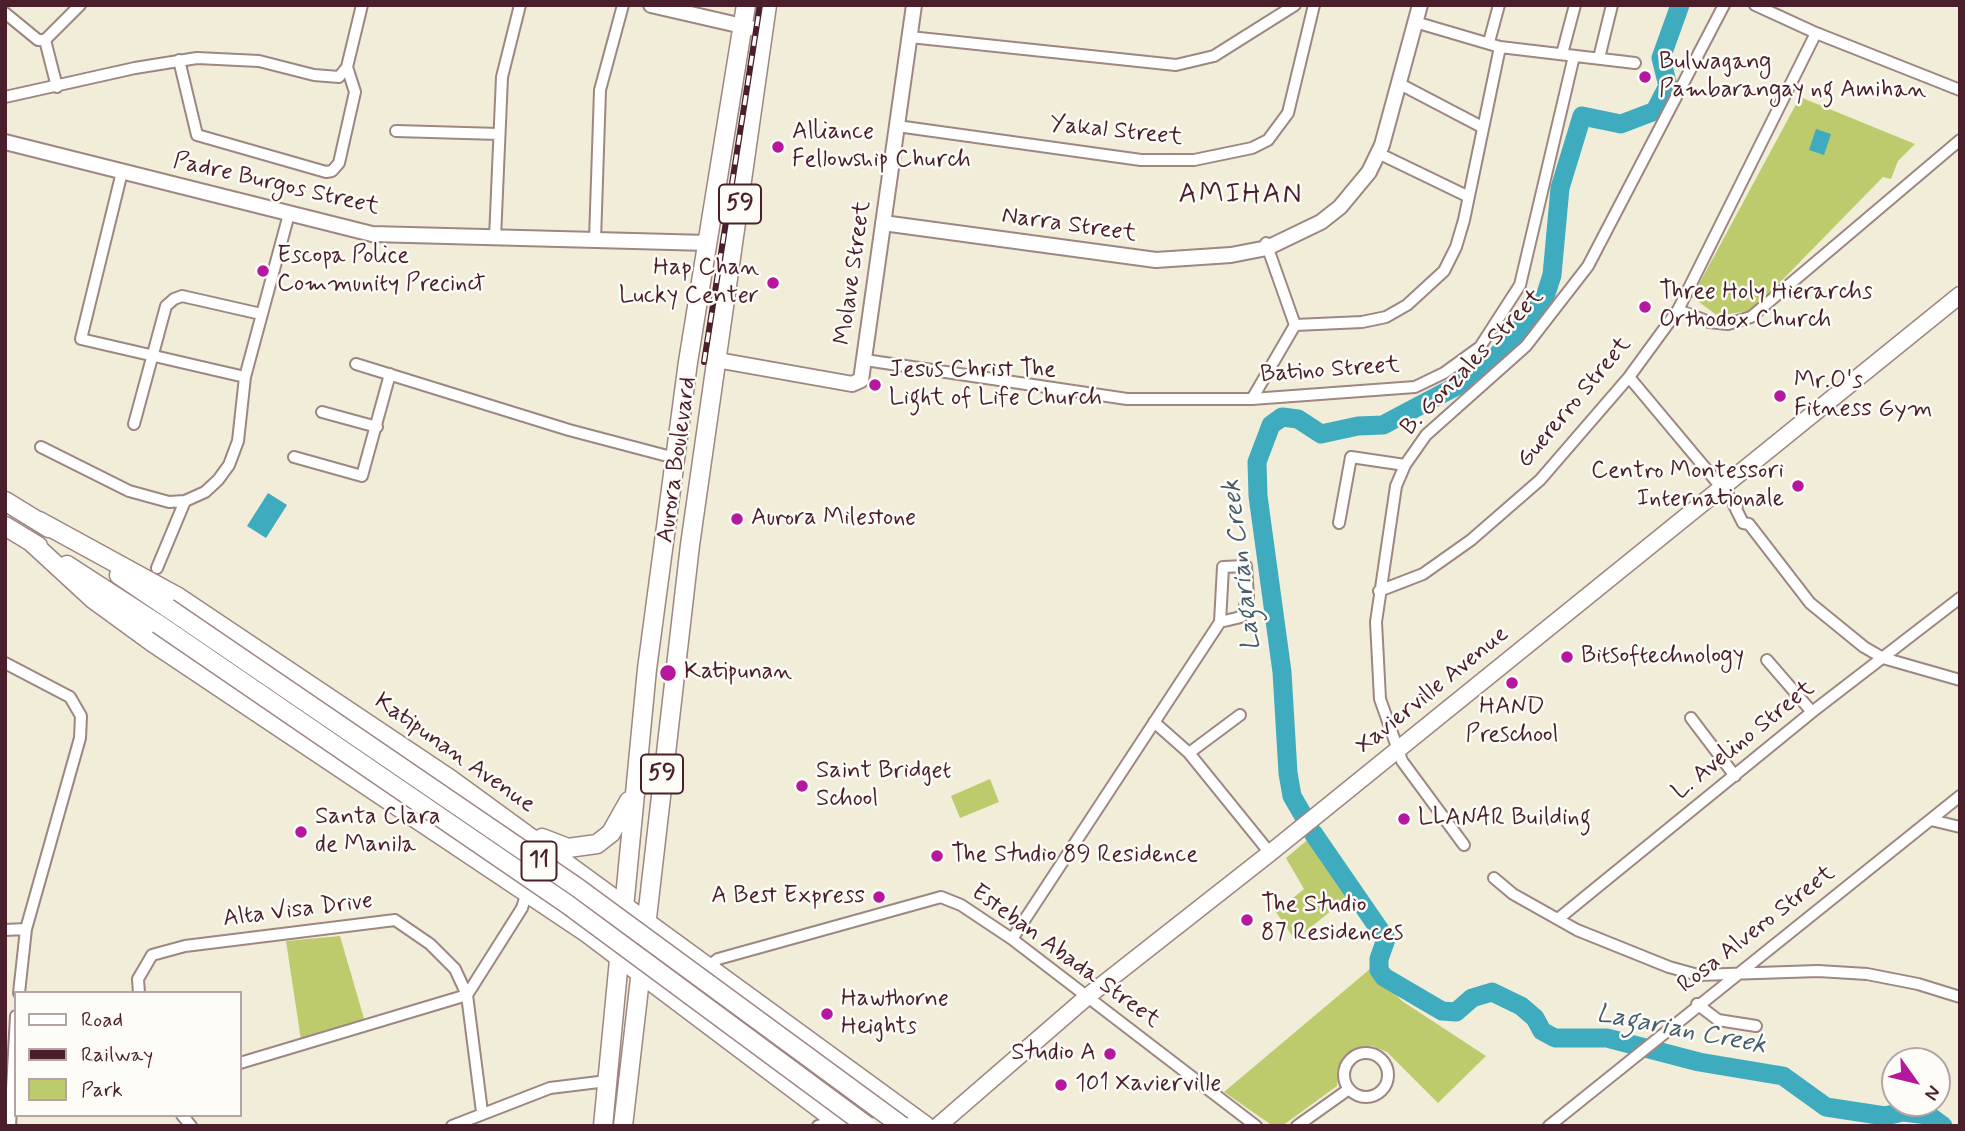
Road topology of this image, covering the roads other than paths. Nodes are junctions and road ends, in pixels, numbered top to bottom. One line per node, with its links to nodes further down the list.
1 (80, 5): 23 (street)
2 (520, 5): 38 (street)
3 (623, 5): 47 (street)
4 (651, 5): 19 (street)
5 (746, 5): 19 (main road, Aurora Boulevard / 59)
6 (767, 5): 20 (main road, Aurora Boulevard / 59)
7 (914, 5): 22 (street, Molave Street)
8 (1295, 5): 22 (street)
9 (1314, 5): 35 (street, Yakal Street)
10 (1420, 5): 18 (street, Narra Street)
11 (1499, 5): 24 (street)
12 (1575, 5): 25 (street)
13 (1612, 5): 27 (street)
14 (1724, 5): 69 (street, B. Gonzales Street)
15 (1755, 5): 21 (street)
16 (359, 6): 30 (street)
17 (5, 13): 23 (street)
18 (1416, 22): 24 (street); 31 (street, Narra Street)
19 (742, 27): 20 (street); 48 (main road, Aurora Boulevard / 59)
20 (764, 31): 55 (main road, Aurora Boulevard / 59)
21 (1816, 33): 33 (street); 51 (street, Guererro Street)
22 (910, 37): 35 (street, Molave Street)
23 (45, 40): 32 (street)
24 (1495, 44): 25 (street); 36 (street)
25 (1562, 54): 26 (street)
26 (1574, 56): 27 (street); 61 (street, Batino Street)
27 (1599, 58): 29 (street)
28 (179, 60): 30 (street); 30 (street); 32 (street)
29 (1635, 63)
30 (347, 68)
31 (1398, 83): 36 (street); 41 (street, Narra Street)
32 (57, 87): 34 (street)
33 (1960, 90)
34 (5, 97)
35 (897, 126): 45 (street, Molave Street)
36 (1482, 127): 43 (street)
37 (396, 131): 38 (street)
38 (499, 134): 46 (street)
39 (1960, 140): 51 (street)
40 (5, 142): 42 (street, Padre Burgos Street)
41 (1378, 153): 43 (street); 49 (street, Narra Street)
42 (122, 172): 44 (street, Padre Burgos Street); 54 (street)
43 (1467, 196): 53 (street)
44 (289, 215): 46 (street, Padre Burgos Street); 52 (street)
45 (883, 223): 49 (street, Narra Street); 56 (street, Molave Street)
46 (495, 238): 47 (street, Padre Burgos Street)
47 (595, 240): 48 (street, Padre Burgos Street)
48 (708, 243): 67 (main road, Aurora Boulevard / 59)
49 (1270, 244): 53 (street)
50 (1960, 295): 70 (main road, Xavierville Avenue)
51 (1678, 310): 60 (street, Guererro Street)
52 (261, 314): 54 (street); 59 (street)
53 (1295, 326): 61 (street)
54 (151, 355): 59 (street); 63 (street)
55 (717, 360): 56 (street, Molave Street); 68 (main road, Aurora Boulevard / 59)
56 (865, 360): 61 (street, Batino Street)
57 (356, 364): 58 (street)
58 (390, 374): 64 (street); 67 (street)
59 (245, 377): 72 (street)
60 (1629, 377): 70 (street); 78 (street, Guererro Street)
61 (1252, 399)
62 (322, 412): 64 (street)
63 (134, 424)
64 (377, 427): 66 (street)
65 (41, 447): 72 (street)
66 (294, 457)
67 (675, 458): 68 (main road); 93 (main road, Aurora Boulevard / 59)
68 (702, 462): 104 (main road, Aurora Boulevard / 59)
69 (1405, 465): 74 (street); 78 (street, B. Gonzales Street)
70 (1722, 489): 81 (street); 89 (main road, Xavierville Avenue)
71 (5, 500): 73 (main road, Katipunan Avenue / 11)
72 (185, 500): 77 (street)
73 (39, 521): 92 (main road, Katipunan Avenue / 11); 144 (main road, Katipunan Avenue / 11, bridge)
74 (1339, 523)
75 (5, 526): 76 (main road, 11)
76 (30, 541): 98 (main road, 11); 143 (main road, 11, bridge)
77 (157, 568)
78 (1379, 591): 89 (street, B. Gonzales Street)
79 (1960, 598): 81 (street, L. Avelino Street)
80 (1220, 622): 80 (street); 88 (street)
81 (1883, 658): 84 (street); 85 (street, L. Avelino Street)
82 (1767, 660): 85 (street)
83 (5, 663): 110 (street)
84 (1960, 680)
85 (1812, 712): 91 (street, L. Avelino Street)
86 (1240, 715): 90 (street)
87 (1691, 718): 91 (street)
88 (1154, 722): 90 (street); 113 (street)
89 (1398, 750): 101 (street, B. Gonzales Street); 102 (main road, Xavierville Avenue)
90 (1189, 753): 102 (street)
91 (1735, 776): 108 (street, L. Avelino Street)
92 (450, 779): 95 (main road, Katipunan Avenue / 11); 98 (main road)
93 (633, 792): 97 (main road); 107 (main road, Aurora Boulevard / 59)
94 (1960, 796): 96 (street, Rosa Alvero Street)
95 (477, 798): 97 (main road, Katipunan Avenue / 11); 100 (main road)
96 (1931, 820): 99 (street); 118 (street, Rosa Alvero Street)
97 (513, 823): 103 (main road, Katipunan Avenue / 11)
98 (429, 826): 100 (main road, 11)
99 (1960, 827)
100 (455, 844): 106 (main road, 11)
101 (1464, 845)
102 (1270, 853): 124 (main road, Xavierville Avenue)
103 (552, 855): 106 (main road); 107 (main road, Katipunan Avenue / 11)
104 (651, 874): 109 (main road, Aurora Boulevard / 59); 114 (main road)
105 (1494, 878): 108 (street)
106 (527, 892): 112 (main road, 11); 122 (street)
107 (624, 906): 109 (main road, Katipunan Avenue / 11); 115 (main road, 59)
108 (1558, 919): 118 (street)
109 (646, 922): 114 (main road, Katipunan Avenue / 11); 117 (main road, 59)
110 (26, 929): 111 (street); 120 (street)
111 (5, 930)
112 (587, 933): 115 (main road, 11); 119 (main road)
113 (1012, 939): 116 (street, Esteban Abada Street); 124 (street, Esteban Abada Street)
114 (682, 947): 116 (main road, Katipunan Avenue / 11)
115 (618, 956): 117 (main road, 11); 119 (main road, 59)
116 (708, 967): 123 (main road, Katipunan Avenue / 11)
117 (641, 973): 130 (main road, 11); 141 (main road, 59)
118 (1732, 976): 125 (street); 126 (street, Rosa Alvero Street)
119 (615, 984): 134 (main road, 59)
120 (19, 991)
121 (139, 991): 122 (street, Alta Visa Drive)
122 (467, 995): 132 (street); 136 (street, Alta Visa Drive)
123 (751, 996): 129 (main road, Katipunan Avenue / 11); 130 (main road)
124 (1088, 996): 146 (main road, Xavierville Avenue); 147 (street, Esteban Abada Street)
125 (1960, 997)
126 (1697, 1004): 128 (street); 149 (street, Rosa Alvero Street)
127 (14, 1023): 131 (street)
128 (1756, 1026)
129 (796, 1030): 133 (main road); 145 (main road, Katipunan Avenue / 11)
130 (723, 1035): 133 (main road, 11)
131 (9, 1040): 138 (street)
132 (242, 1062)
133 (768, 1069): 137 (main road, 11)
134 (607, 1081): 136 (street); 140 (main road, 59)
135 (1349, 1089): 135 (street); 148 (street)
136 (482, 1112): 139 (street)
137 (840, 1123): 142 (street)
138 (10, 1126)
139 (452, 1126)
140 (603, 1126)
141 (623, 1126)
142 (818, 1126)
143 (867, 1126)
144 (902, 1126)
145 (926, 1126)
146 (938, 1126)
147 (1256, 1126)
148 (1297, 1126)
149 (1549, 1126)

